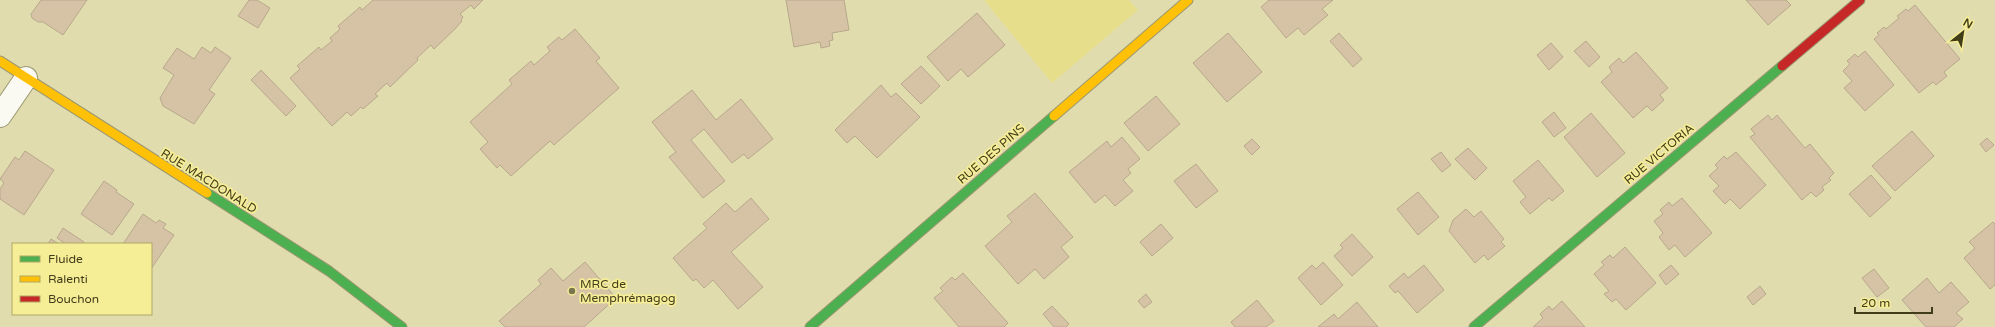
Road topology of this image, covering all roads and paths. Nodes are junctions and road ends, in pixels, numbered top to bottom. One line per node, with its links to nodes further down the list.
1 (1188, 0): 7 (street, RUE DES PINS)
2 (1860, 0): 8 (street, RUE VICTORIA)
3 (0, 61): 4 (street, RUE MACDONALD)
4 (26, 78): 5 (street); 6 (street, RUE MACDONALD)
5 (0, 116)
6 (402, 327)
7 (810, 327)
8 (1474, 327)

